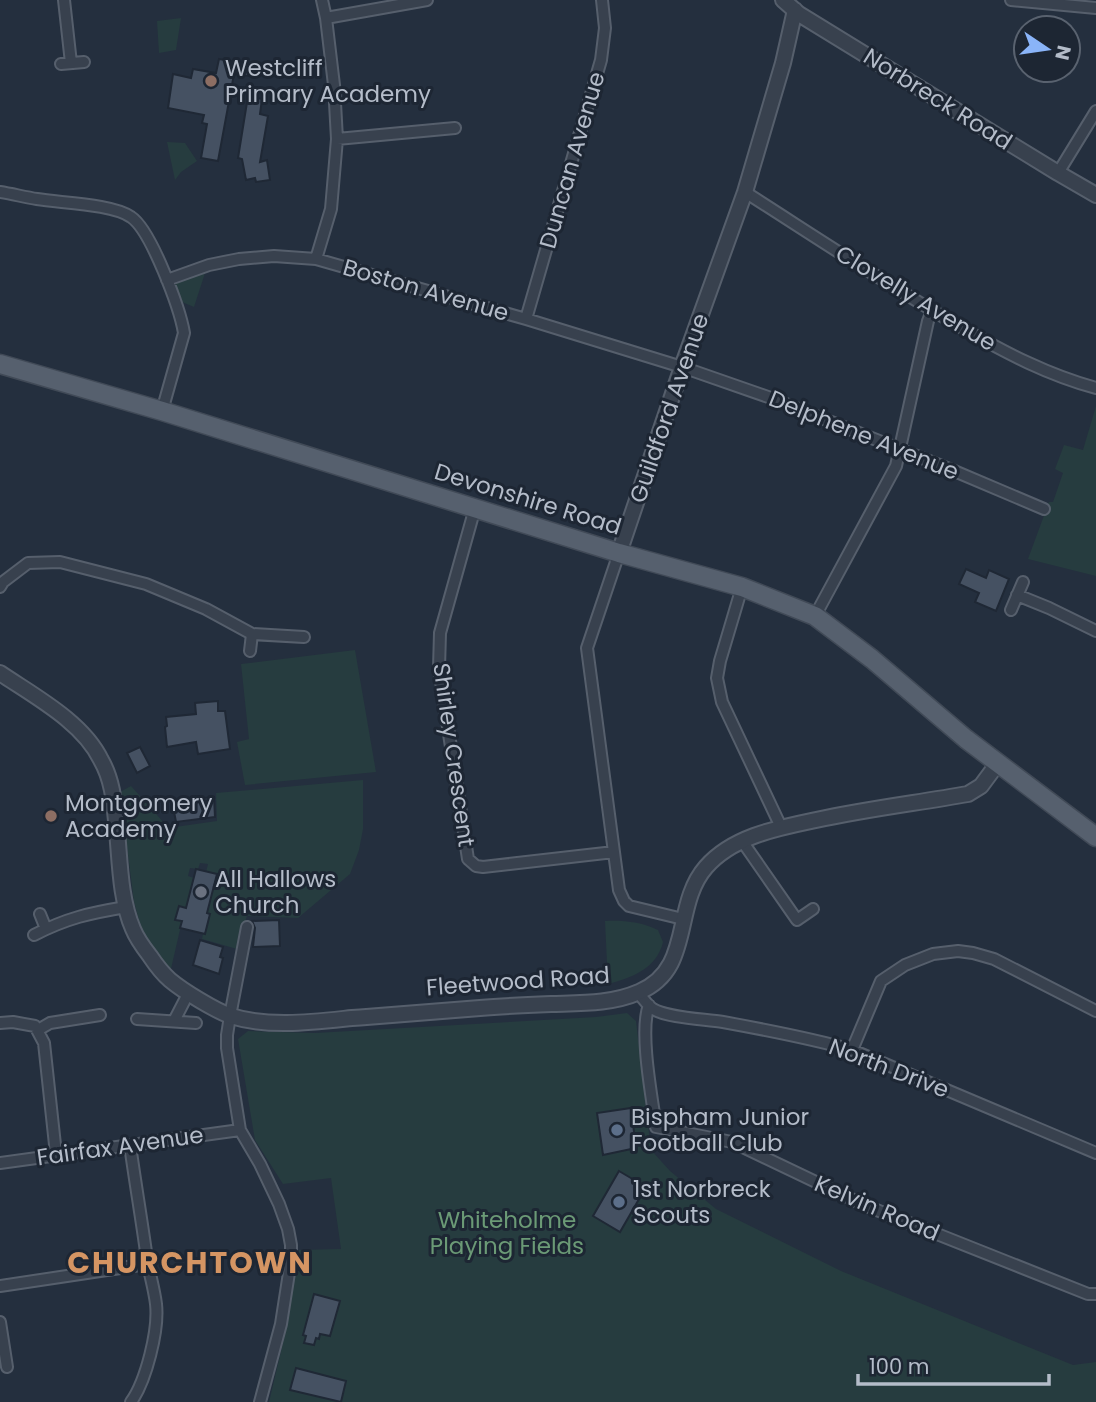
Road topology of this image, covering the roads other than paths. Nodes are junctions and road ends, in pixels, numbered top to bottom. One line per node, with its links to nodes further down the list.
1 (64, 0): 9 (street)
2 (322, 0): 8 (street)
3 (427, 0): 8 (street)
4 (602, 0): 20 (street, Duncan Avenue)
5 (1011, 0): 7 (street)
6 (787, 4): 13 (street, Norbreck Road); 15 (street, Guildford Avenue)
7 (1096, 8)
8 (326, 18): 12 (street)
9 (84, 62)
10 (1096, 111): 13 (street)
11 (456, 128): 12 (street)
12 (337, 139): 17 (street)
13 (1058, 173): 16 (street, Norbreck Road)
14 (0, 192): 18 (street)
15 (745, 192): 19 (street, Clovelly Avenue); 22 (street, Guildford Avenue)
16 (1096, 195)
17 (316, 259): 18 (street, Boston Avenue); 20 (street, Boston Avenue)
18 (167, 280): 24 (street)
19 (932, 311): 23 (street, Clovelly Avenue); 25 (street)
20 (526, 319): 22 (street, Boston Avenue)
21 (0, 364): 24 (main road, Devonshire Road)
22 (682, 367): 25 (street, Delphene Avenue); 28 (street, Guildford Avenue)
23 (1096, 387)
24 (162, 411): 26 (main road, Devonshire Road)
25 (900, 449): 27 (street, Delphene Avenue); 34 (street)
26 (475, 508): 28 (main road, Devonshire Road); 44 (street, Shirley Crescent)
27 (1044, 509)
28 (620, 553): 31 (main road, Devonshire Road); 44 (street, Guildford Avenue)
29 (1023, 582): 32 (street)
30 (0, 587): 36 (street)
31 (742, 587): 34 (main road, Devonshire Road); 41 (street)
32 (1017, 595): 33 (street); 35 (street)
33 (1011, 610)
34 (815, 616): 40 (main road, Devonshire Road)
35 (1096, 631)
36 (252, 634): 37 (street); 38 (street)
37 (304, 637)
38 (250, 651)
39 (0, 673): 45 (street)
40 (998, 763): 41 (street, Fleetwood Road); 42 (main road)
41 (781, 827): 43 (street, Fleetwood Road)
42 (1096, 837)
43 (742, 841): 48 (street, Fleetwood Road); 49 (street)
44 (614, 852): 48 (street, Guildford Avenue)
45 (126, 907): 51 (street); 54 (street)
46 (813, 909): 49 (street)
47 (40, 914): 51 (street)
48 (683, 919): 55 (street, Fleetwood Road)
49 (797, 920): 52 (street)
50 (247, 927): 59 (street)
51 (46, 929): 53 (street)
52 (787, 929)
53 (34, 935)
54 (189, 992): 59 (street); 61 (street)
55 (638, 993): 56 (street, North Drive); 59 (street, Fleetwood Road)
56 (649, 1005): 65 (street, North Drive); 73 (street, Kelvin Road)
57 (1096, 1011): 65 (street)
58 (95, 1012): 64 (street)
59 (230, 1016): 66 (street)
60 (136, 1019): 61 (street)
61 (174, 1021): 63 (street)
62 (0, 1023): 64 (street)
63 (197, 1023)
64 (37, 1030): 69 (street)
65 (852, 1050): 68 (street, North Drive)
66 (240, 1130): 67 (street, Fairfax Avenue); 77 (street)
67 (130, 1145): 69 (street, Fairfax Avenue); 71 (street)
68 (1096, 1153)
69 (56, 1154): 70 (street, Fairfax Avenue)
70 (0, 1163)
71 (148, 1264): 72 (street); 76 (street)
72 (0, 1286)
73 (1096, 1294)
74 (0, 1322): 75 (street)
75 (7, 1367)
76 (131, 1402)
77 (260, 1402)

